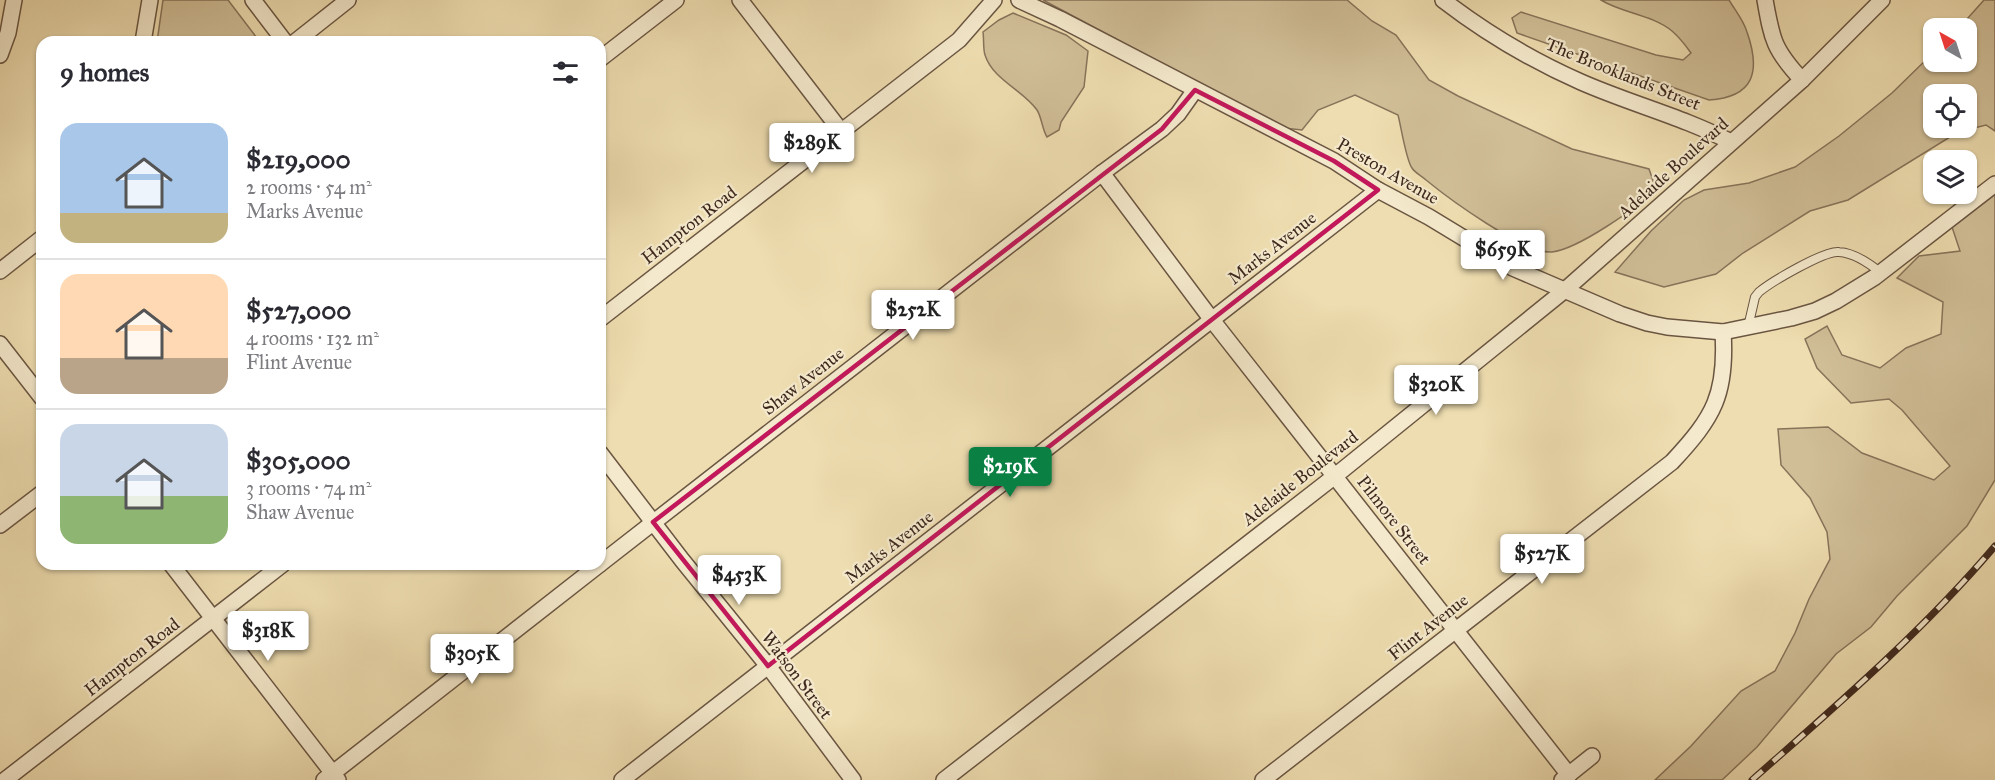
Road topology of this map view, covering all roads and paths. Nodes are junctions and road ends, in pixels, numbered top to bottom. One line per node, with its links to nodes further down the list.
1 (14, 0): 16 (street)
2 (150, 0): 12 (street)
3 (253, 0): 13 (street)
4 (348, 0): 14 (street)
5 (676, 0): 15 (street)
6 (740, 0): 19 (street)
7 (994, 0): 19 (street, Hampton Road)
8 (1018, 0): 18 (street, Preston Avenue)
9 (1443, 0): 20 (street, The Brooklands Street)
10 (1765, 0): 17 (street)
11 (1882, 0): 17 (street, Adelaide Boulevard)
12 (144, 36)
13 (280, 36)
14 (303, 36)
15 (606, 54)
16 (0, 55)
17 (1802, 80): 20 (street, Adelaide Boulevard)
18 (1195, 90): 21 (street, Shaw Avenue); 23 (street, Preston Avenue)
19 (841, 131): 28 (street, Hampton Road)
20 (1731, 142): 27 (street, Adelaide Boulevard)
21 (1102, 173): 29 (street, Pilmore Street); 37 (street, Shaw Avenue)
22 (1995, 184): 26 (street, Preston Avenue)
23 (1378, 190): 27 (street, Preston Avenue); 29 (street, Marks Avenue)
24 (36, 243): 25 (street)
25 (0, 271)
26 (1881, 273): 30 (street, Preston Avenue); 30 (lane)
27 (1565, 290): 31 (street, Preston Avenue); 35 (street, Adelaide Boulevard)
28 (606, 314)
29 (1212, 320): 35 (street, Pilmore Street); 45 (street, Marks Avenue)
30 (1748, 327): 31 (street, Preston Avenue)
31 (1723, 332): 44 (street, Flint Avenue)
32 (0, 344): 33 (street)
33 (36, 390)
34 (606, 461): 37 (street, Watson Street)
35 (1335, 476): 44 (street, Pilmore Street); 52 (street, Adelaide Boulevard)
36 (36, 498): 38 (street)
37 (653, 522): 39 (street, Shaw Avenue); 45 (street, Watson Street)
38 (0, 525)
39 (606, 559)
40 (176, 570): 43 (street)
41 (273, 570): 43 (street, Hampton Road)
42 (592, 570): 48 (street, Shaw Avenue)
43 (213, 617): 48 (street); 49 (street, Hampton Road)
44 (1455, 630): 47 (street, Pilmore Street); 53 (street, Flint Avenue)
45 (768, 666): 50 (street, Marks Avenue); 51 (street, Watson Street)
46 (1592, 756): 47 (street)
47 (1565, 777)
48 (332, 778)
49 (4, 780)
50 (622, 780)
51 (853, 780)
52 (944, 780)
53 (1263, 780)

